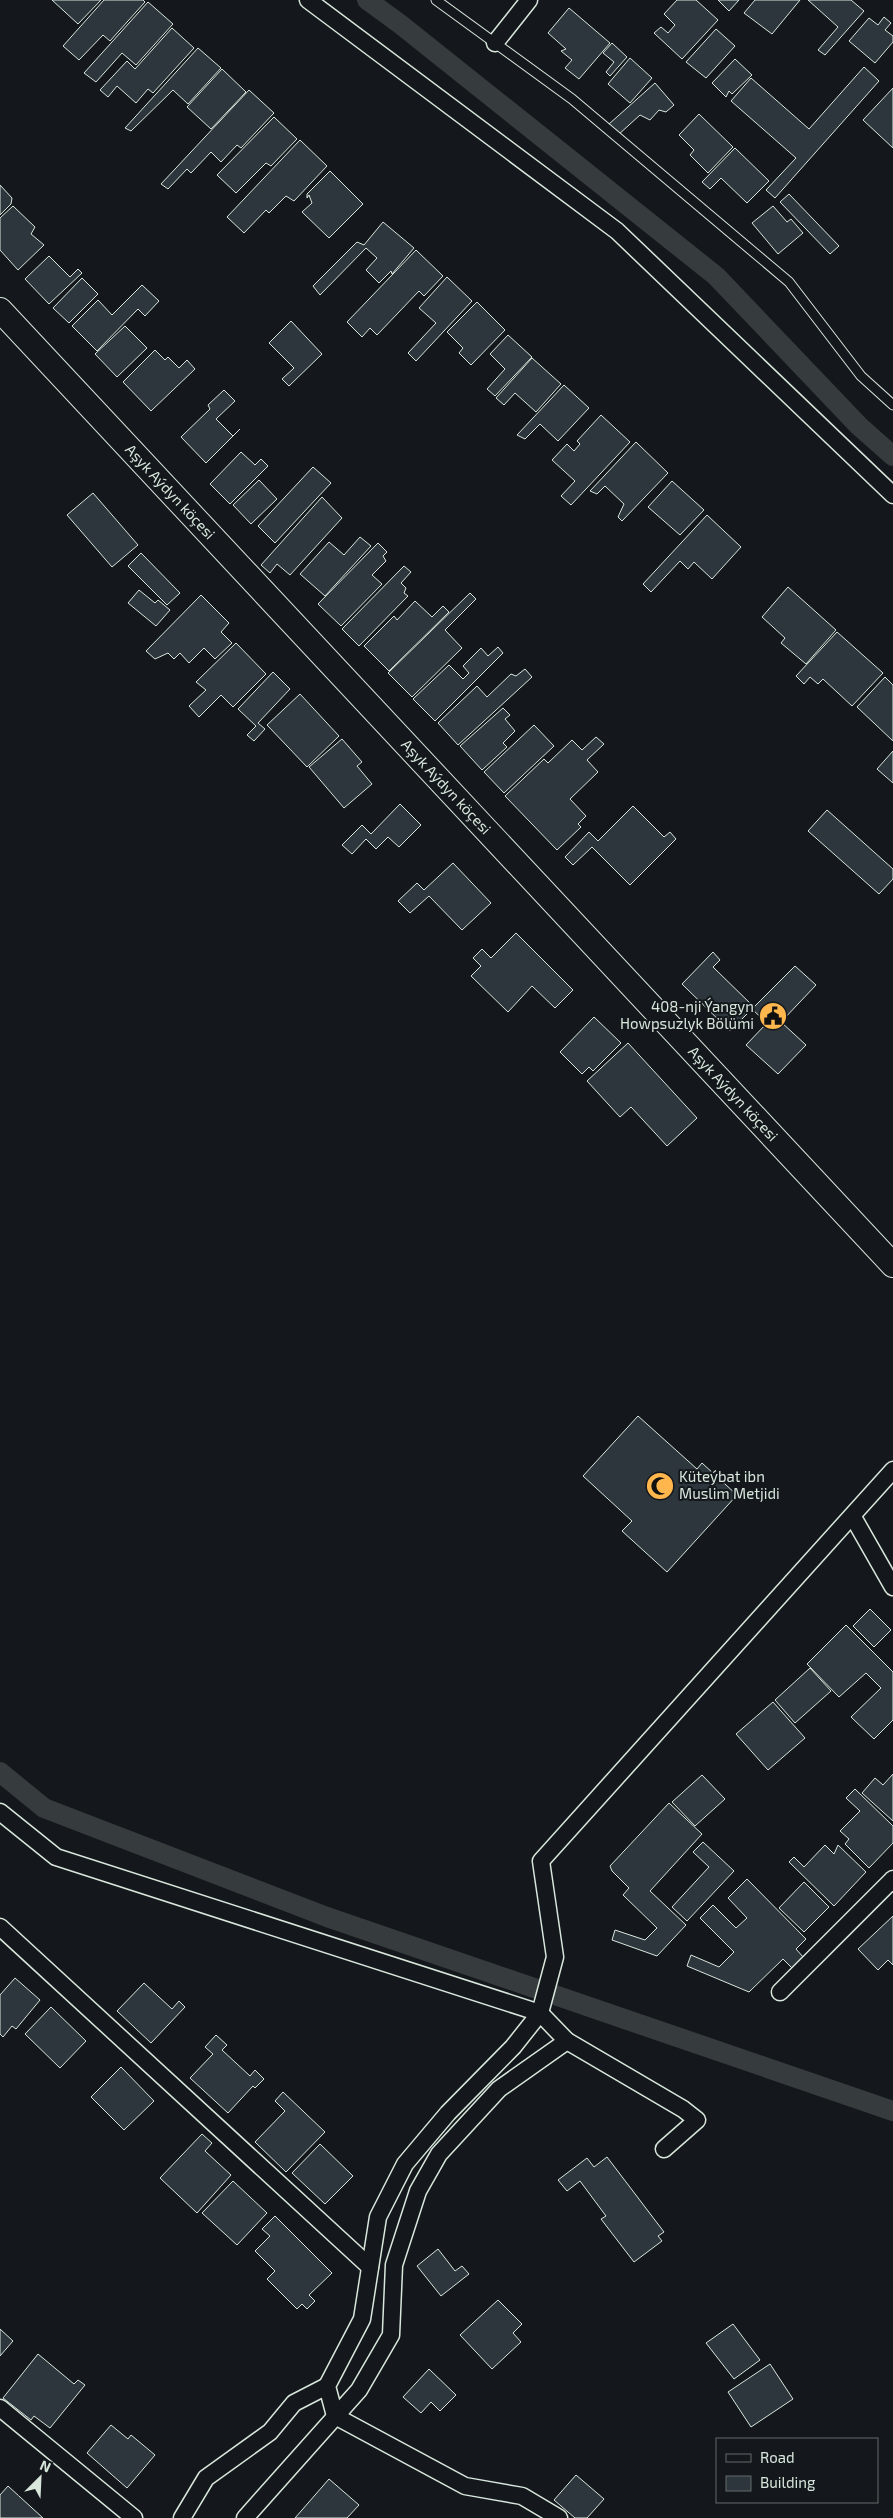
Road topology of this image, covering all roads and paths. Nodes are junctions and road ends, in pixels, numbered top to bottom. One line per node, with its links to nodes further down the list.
1 (308, 0): 7 (street)
2 (436, 0): 4 (lane)
3 (529, 0): 4 (street)
4 (494, 43): 6 (lane)
5 (0, 310): 8 (main road, Aşyk Aýdyn köçesi)
6 (893, 405)
7 (893, 495)
8 (893, 1265)
9 (893, 1470): 10 (street)
10 (853, 1517): 11 (street); 16 (street)
11 (893, 1586)
12 (0, 1812): 16 (street)
13 (893, 1879): 15 (street)
14 (0, 1927): 19 (street)
15 (780, 1992)
16 (540, 2013): 17 (street); 19 (street)
17 (567, 2041): 18 (street); 22 (street)
18 (664, 2149)
19 (370, 2267): 20 (street)
20 (327, 2386): 22 (street); 24 (street)
21 (0, 2408): 23 (street)
22 (335, 2416): 25 (street); 26 (street)
23 (134, 2518)
24 (182, 2518)
25 (245, 2518)
26 (559, 2518)

